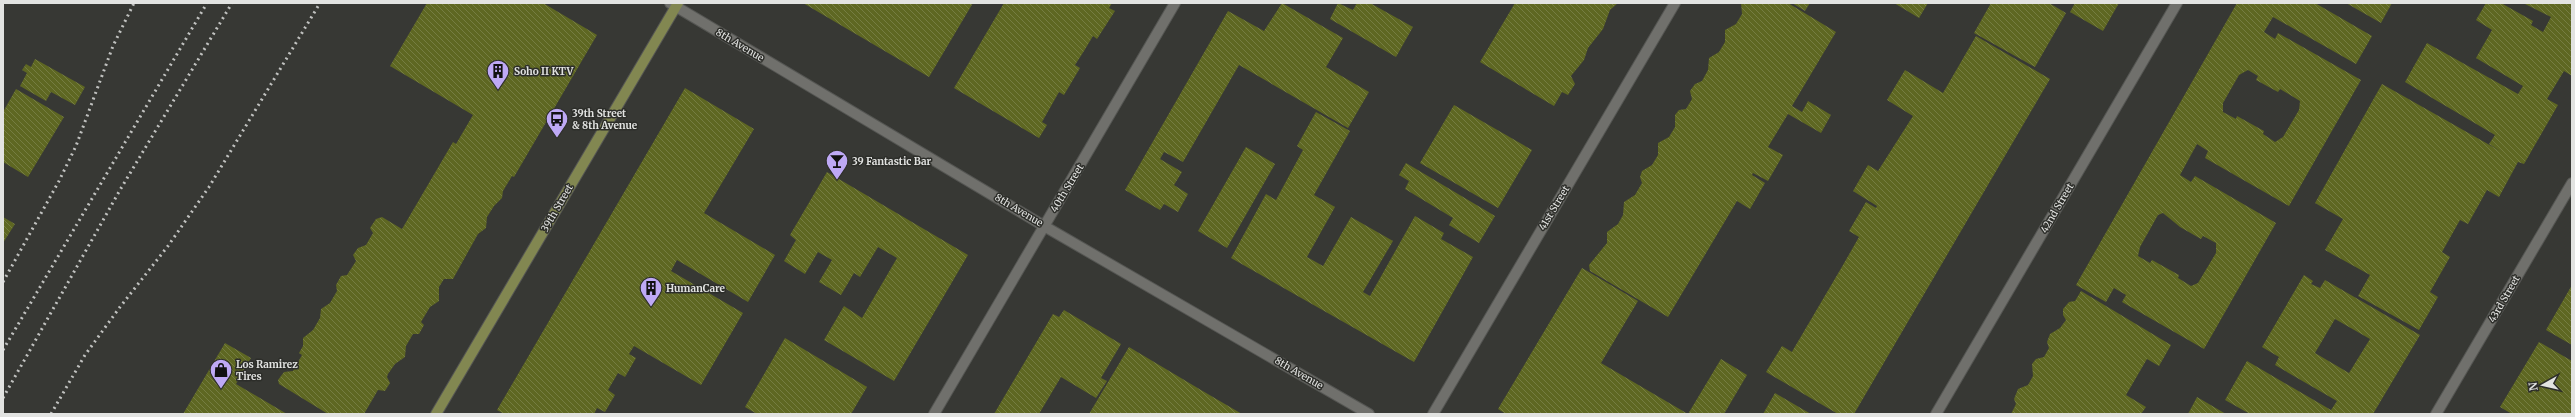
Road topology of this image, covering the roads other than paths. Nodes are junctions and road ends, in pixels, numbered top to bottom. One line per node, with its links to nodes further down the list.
1 (1174, 3): 6 (street, 40th Street)
2 (1675, 3): 10 (street, 41st Street)
3 (2178, 3): 11 (street, 42nd Street)
4 (674, 4): 6 (street, 8th Avenue); 7 (main road, 39th Street)
5 (2572, 183): 12 (street, 43rd Street)
6 (1044, 226): 8 (street, 40th Street); 9 (street, 8th Avenue)
7 (436, 414)
8 (934, 414)
9 (1369, 414)
10 (1433, 414)
11 (1936, 414)
12 (2436, 414)

